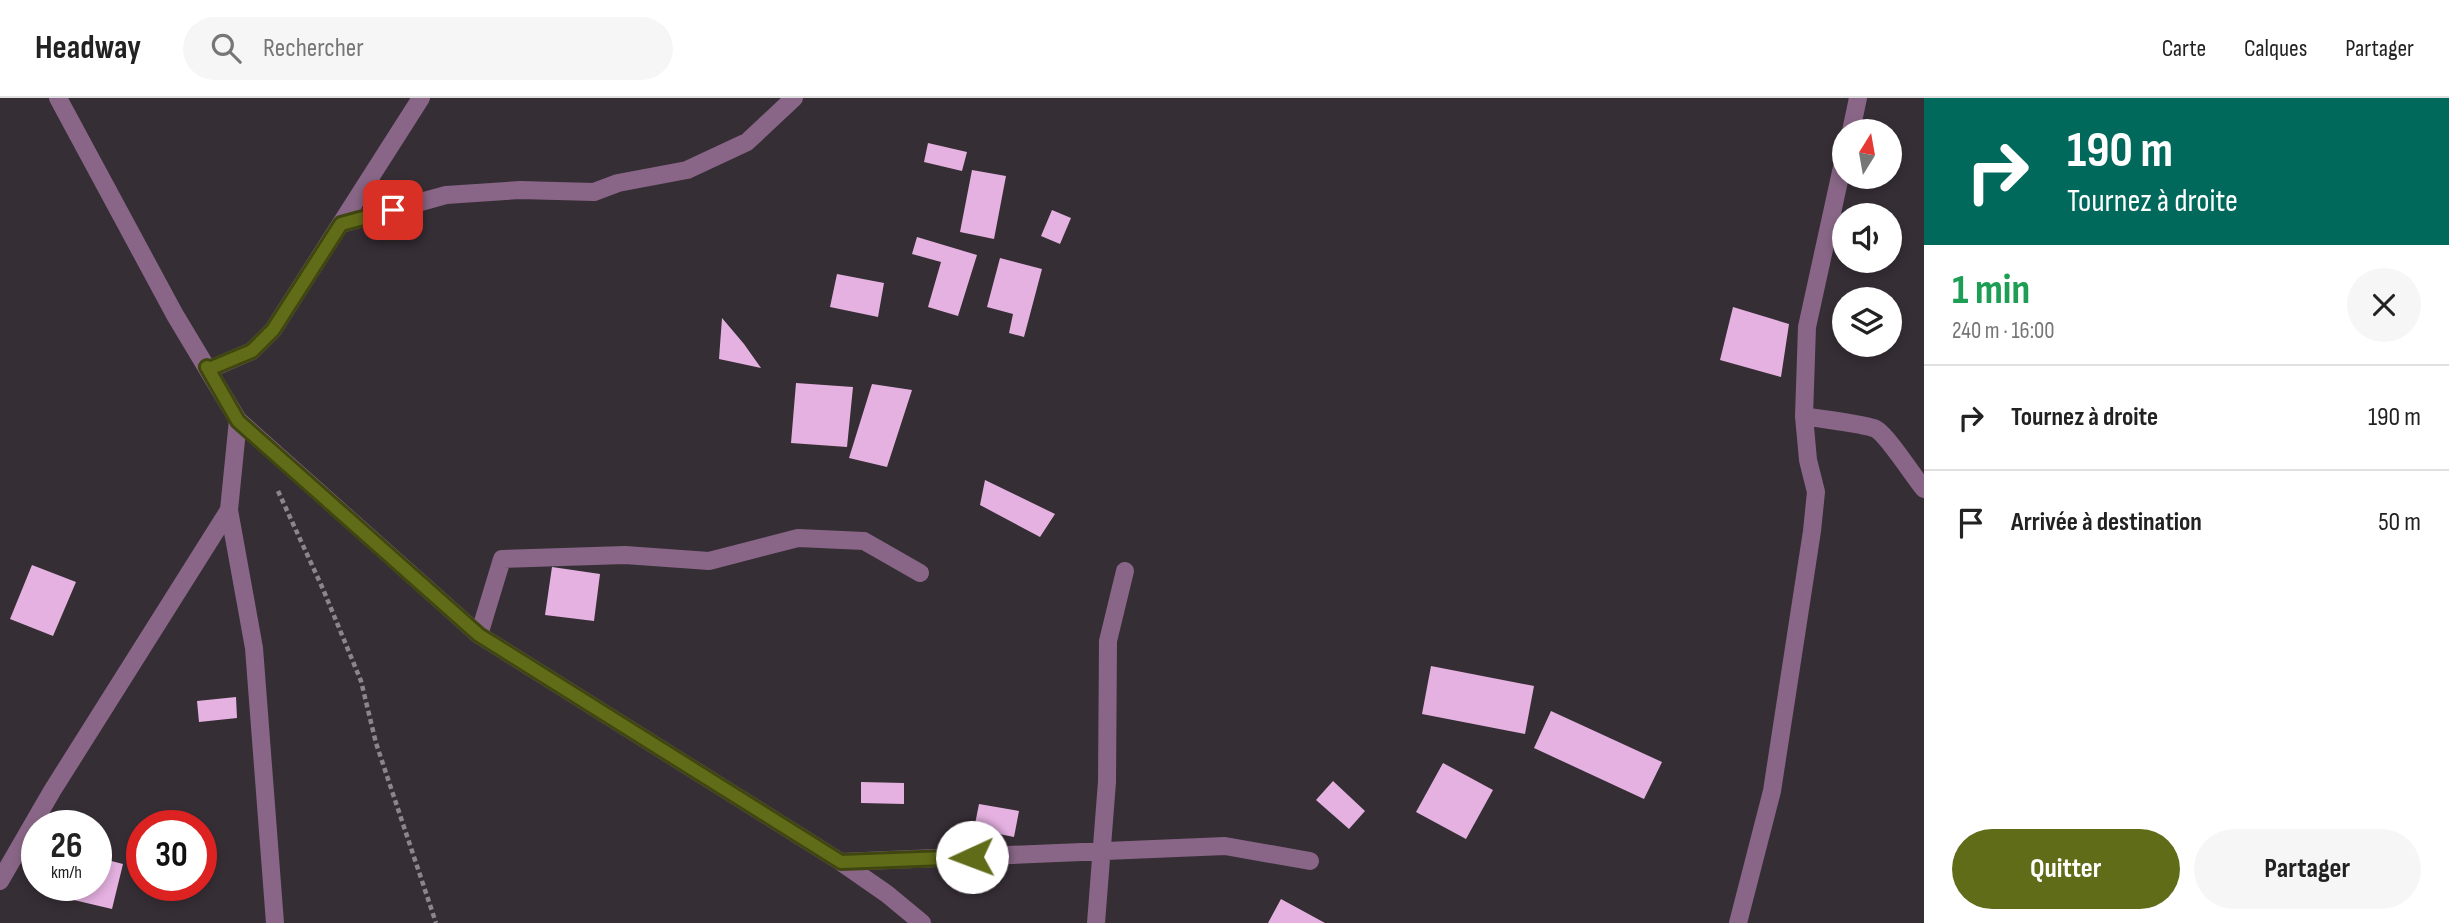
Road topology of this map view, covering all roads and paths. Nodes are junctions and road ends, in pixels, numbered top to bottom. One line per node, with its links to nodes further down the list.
1 (58, 98): 8 (street)
2 (421, 98): 7 (street)
3 (794, 98): 7 (street)
4 (1858, 98): 5 (street)
5 (1854, 119)
6 (1837, 189): 9 (street)
7 (341, 224): 8 (street)
8 (207, 367): 10 (street)
9 (1804, 416): 12 (street); 25 (street)
10 (238, 421): 13 (street); 16 (street)
11 (272, 482): 22 (path)
12 (1924, 489)
13 (229, 510): 20 (street); 21 (street)
14 (1125, 571): 17 (street)
15 (920, 573): 16 (street)
16 (479, 635): 19 (street)
17 (1103, 851): 18 (street); 19 (street); 24 (street)
18 (1310, 861)
19 (841, 862): 23 (street)
20 (0, 881)
21 (275, 923)
22 (436, 923)
23 (922, 923)
24 (1096, 923)
25 (1738, 923)

